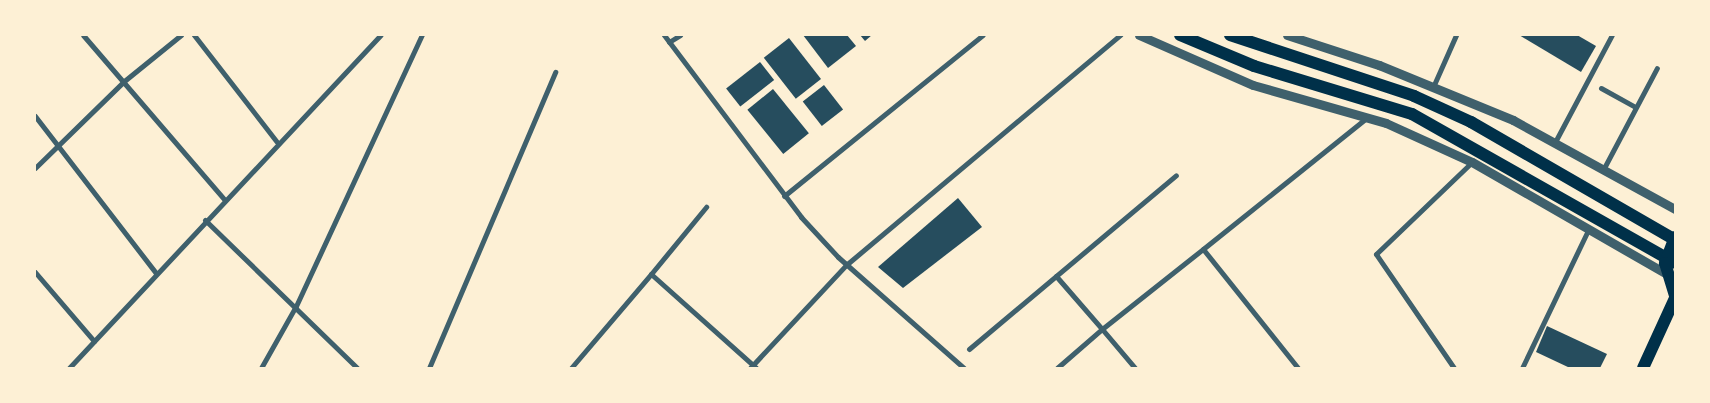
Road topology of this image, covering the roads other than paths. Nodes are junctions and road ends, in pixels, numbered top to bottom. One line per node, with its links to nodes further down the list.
1 (83, 35): 19 (street)
2 (180, 35): 19 (street)
3 (194, 35): 25 (street)
4 (381, 35): 25 (street)
5 (422, 35): 48 (street)
6 (664, 35): 16 (street)
7 (680, 35): 16 (street)
8 (983, 35): 32 (street)
9 (1120, 35): 41 (street)
10 (1139, 35): 24 (street)
11 (1180, 35): 40 (main road)
12 (1230, 35): 38 (main road)
13 (1287, 35): 20 (street)
14 (1456, 35): 20 (street)
15 (1612, 35): 26 (street)
16 (669, 42): 32 (street)
17 (1657, 68): 22 (street)
18 (555, 72): 56 (street)
19 (123, 82): 27 (street); 33 (street)
20 (1433, 88): 26 (street)
21 (1601, 88): 22 (street)
22 (1635, 107): 30 (street)
23 (35, 116): 27 (street)
24 (1368, 118): 28 (street); 39 (street)
25 (276, 142): 33 (street)
26 (1555, 142): 30 (street)
27 (60, 148): 29 (street); 43 (street)
28 (1472, 162): 37 (street); 62 (street)
29 (35, 168)
30 (1604, 168): 35 (street)
31 (1176, 175): 46 (street)
32 (784, 196): 41 (street)
33 (224, 199): 36 (street)
34 (706, 207): 45 (street)
35 (1675, 209)
36 (205, 220): 43 (street); 48 (street)
37 (1589, 228): 44 (street); 63 (street)
38 (1675, 239): 44 (main road)
39 (1202, 249): 49 (street); 61 (street)
40 (1675, 263)
41 (846, 265): 52 (street); 58 (street)
42 (35, 272): 50 (street)
43 (156, 273): 50 (street)
44 (1666, 273): 47 (main road)
45 (651, 274): 52 (street); 57 (street)
46 (1056, 276): 49 (street); 51 (street)
47 (1675, 296): 64 (main road)
48 (296, 306): 54 (street); 55 (street)
49 (1102, 329): 59 (street); 60 (street)
50 (94, 341): 53 (street)
51 (969, 349)
52 (753, 367)
53 (69, 368)
54 (261, 368)
55 (357, 368)
56 (429, 368)
57 (571, 368)
58 (964, 368)
59 (1057, 368)
60 (1135, 368)
61 (1298, 368)
62 (1454, 368)
63 (1522, 368)
64 (1643, 368)

